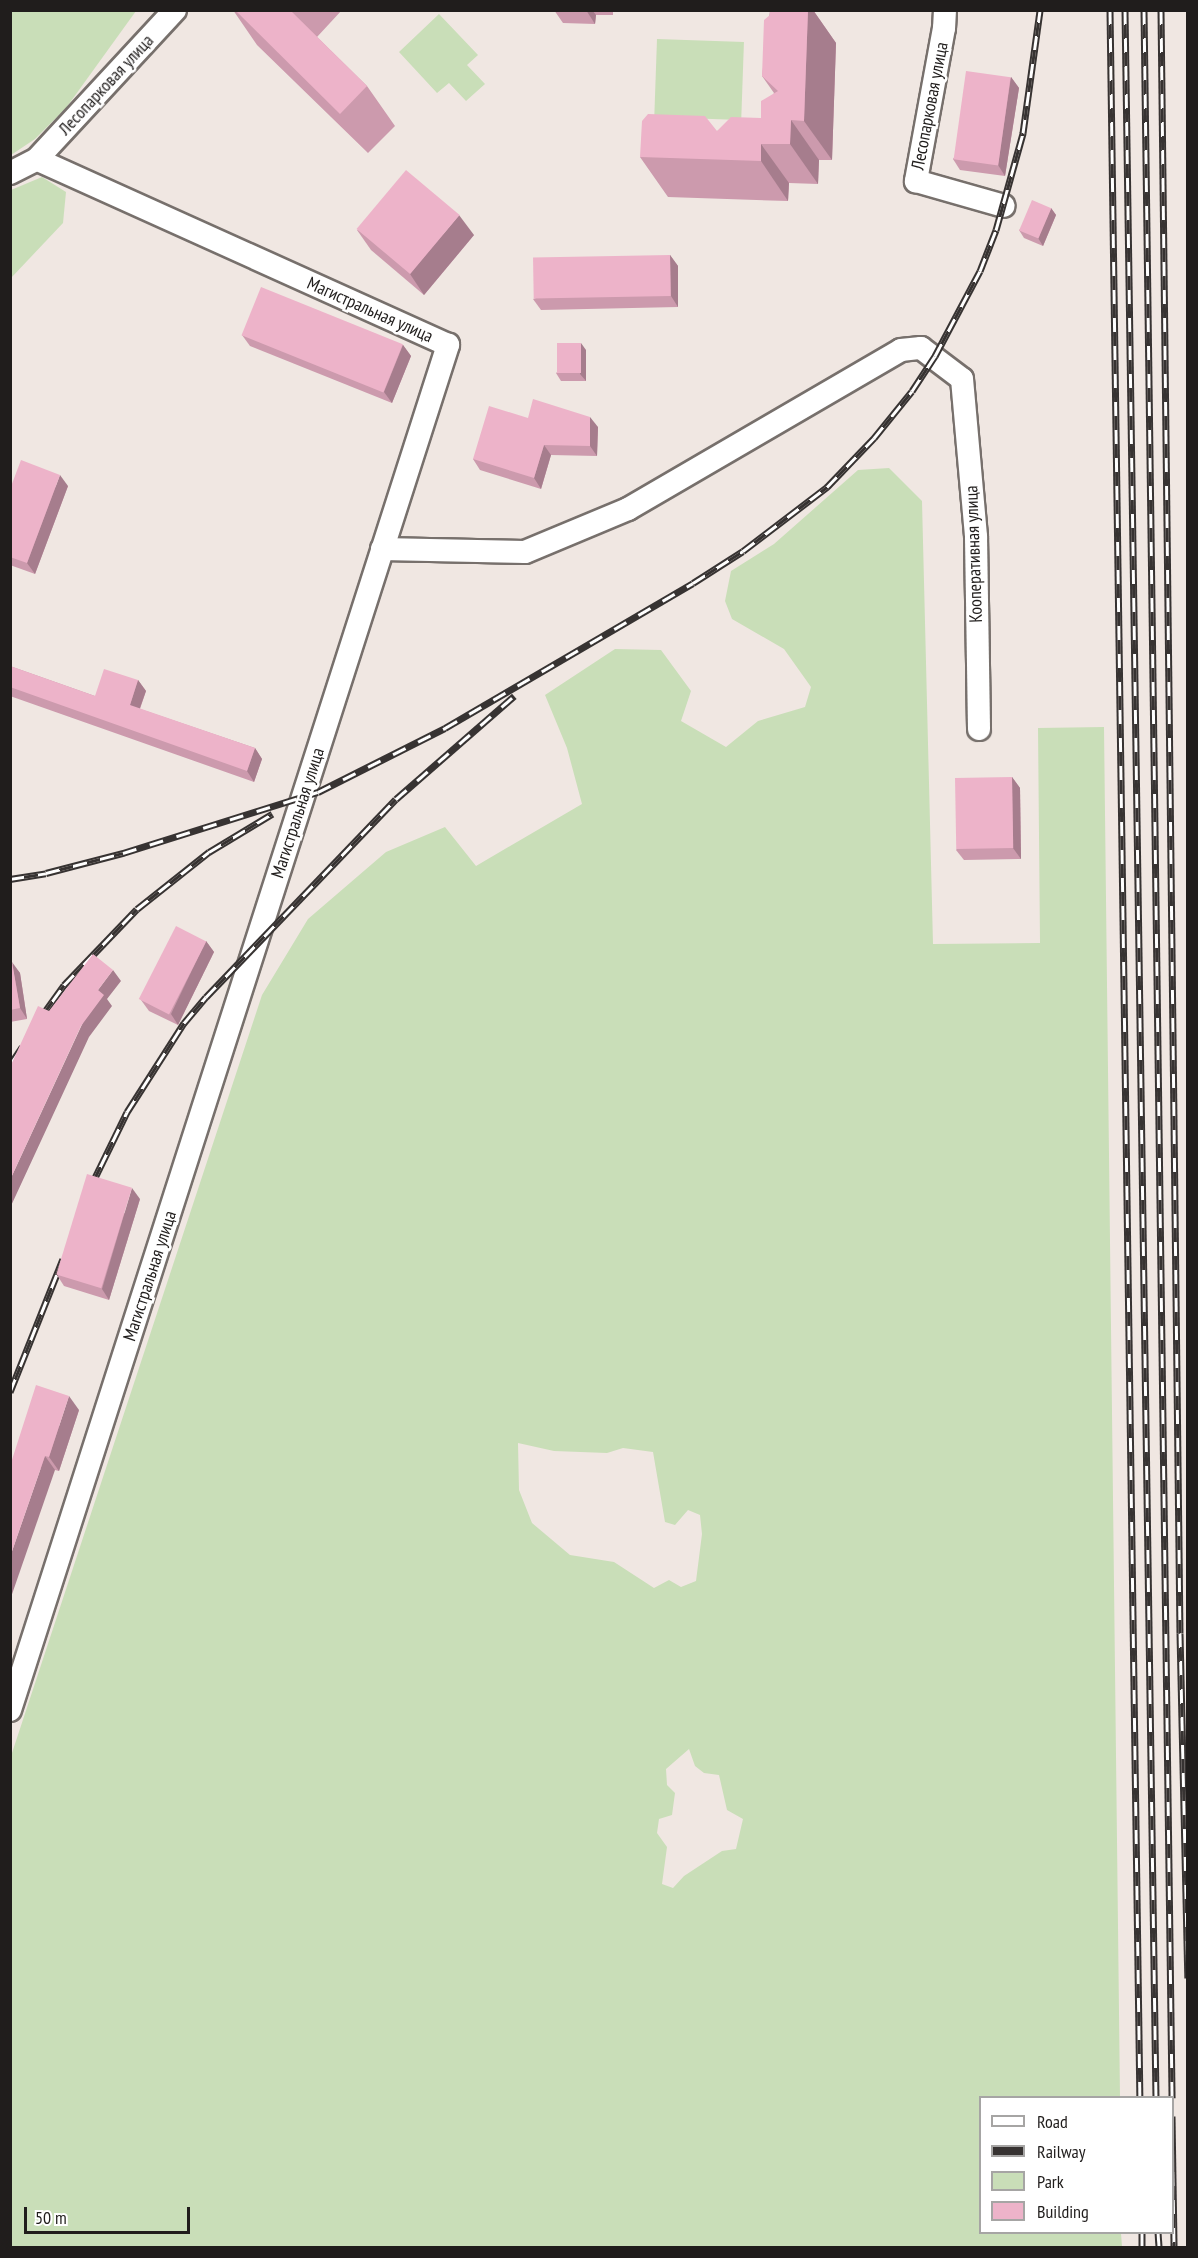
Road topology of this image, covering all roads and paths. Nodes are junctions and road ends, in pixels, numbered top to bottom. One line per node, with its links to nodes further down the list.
1 (175, 10): 3 (street, Лесопарковая улица)
2 (945, 10): 5 (street, Лесопарковая улица)
3 (37, 159): 4 (street, Лесопарковая улица); 6 (street, Магистральная улица)
4 (10, 173)
5 (1004, 206)
6 (382, 549): 7 (street, Кооперативная улица); 8 (street, Магистральная улица)
7 (979, 729)
8 (10, 1710)

